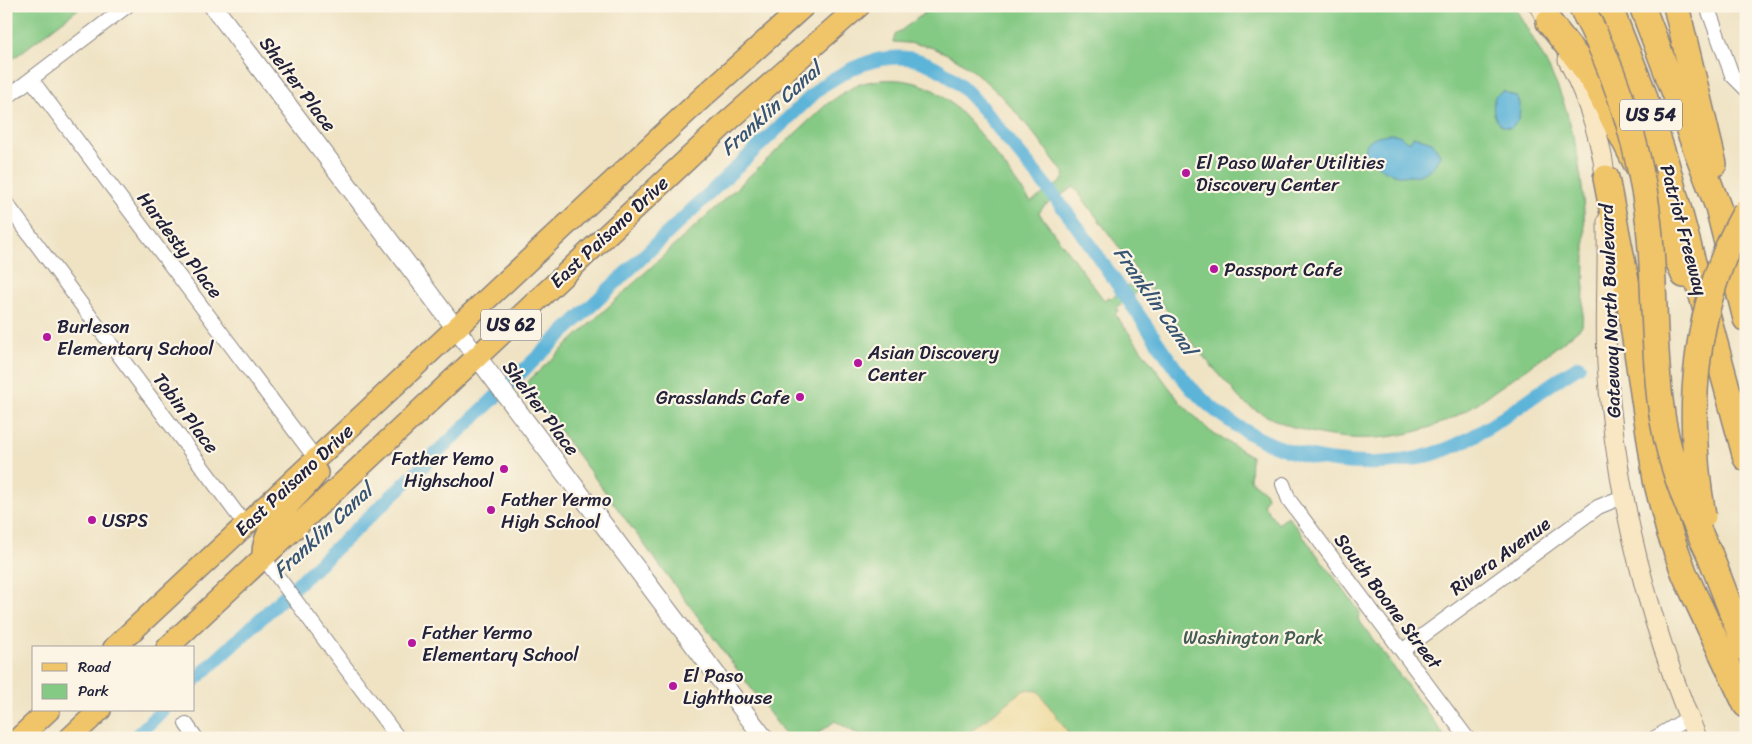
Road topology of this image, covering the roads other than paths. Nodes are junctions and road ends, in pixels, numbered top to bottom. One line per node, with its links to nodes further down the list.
1 (127, 6): 11 (street)
2 (213, 6): 19 (street, Shelter Place)
3 (804, 6): 19 (main road, East Paisano Drive / US 62)
4 (859, 6): 20 (main road, East Paisano Drive / US 62)
5 (1581, 6): 28 (highway, bridge)
6 (1609, 6): 21 (highway, Patriot Freeway / US 54)
7 (1642, 6): 16 (highway, Patriot Freeway / US 54)
8 (1676, 6): 16 (highway)
9 (1707, 6): 12 (street)
10 (1544, 14): 14 (main road, Gateway North Boulevard); 21 (highway)
11 (31, 79): 13 (street); 24 (street, Hardesty Place)
12 (1746, 89)
13 (6, 98)
14 (1606, 178): 26 (main road, Gateway North Boulevard); 34 (highway)
15 (6, 203): 27 (street, Tobin Place)
16 (1718, 206): 18 (highway, Patriot Freeway / US 54)
17 (1746, 211): 28 (highway, bridge)
18 (1746, 319)
19 (456, 330): 20 (street, Shelter Place); 22 (main road, East Paisano Drive / US 62)
20 (476, 358): 29 (main road, East Paisano Drive / US 62); 43 (street, Shelter Place)
21 (1720, 365): 23 (highway, Patriot Freeway / US 54)
22 (336, 440): 24 (main road, East Paisano Drive / US 62); 29 (main road)
23 (1746, 458)
24 (316, 459): 27 (main road, East Paisano Drive / US 62)
25 (1283, 484): 33 (street, South Boone Street)
26 (1625, 500): 33 (street, Rivera Avenue); 37 (main road, Gateway North Boulevard)
27 (246, 526): 30 (main road, East Paisano Drive / US 62)
28 (1710, 555): 32 (highway)
29 (263, 557): 31 (main road, East Paisano Drive / US 62); 42 (street)
30 (116, 646)
31 (168, 646)
32 (1746, 649)
33 (1402, 651): 44 (street, South Boone Street)
34 (1746, 705)
35 (46, 712): 39 (main road)
36 (98, 712): 40 (main road)
37 (1688, 718): 45 (street); 46 (main road, Gateway North Boulevard)
38 (186, 724): 41 (street)
39 (19, 738)
40 (70, 738)
41 (196, 738)
42 (398, 738)
43 (764, 738)
44 (1467, 738)
45 (1655, 738)
46 (1697, 738)

